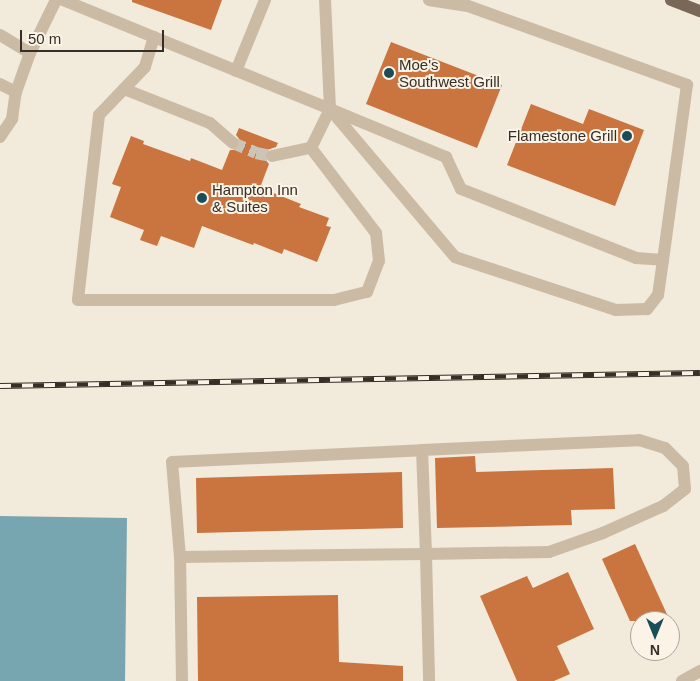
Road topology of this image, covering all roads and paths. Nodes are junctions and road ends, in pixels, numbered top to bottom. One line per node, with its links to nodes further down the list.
1 (56, 0): 10 (street)
2 (62, 0): 9 (street)
3 (265, 0): 11 (street)
4 (325, 0): 15 (street)
5 (429, 0): 20 (street)
6 (671, 0): 7 (main road)
7 (700, 11)
8 (0, 35): 10 (street)
9 (154, 37): 11 (street); 13 (street)
10 (30, 53): 14 (street)
11 (236, 71): 15 (street)
12 (0, 84): 14 (street)
13 (124, 89): 17 (street); 18 (street)
14 (16, 92): 16 (street)
15 (330, 109): 18 (street); 20 (street); 20 (street)
16 (0, 137)
17 (233, 143)
18 (311, 148): 19 (street)
19 (272, 156)
20 (663, 260)
21 (422, 450): 22 (street); 22 (street); 23 (street)
22 (426, 554): 23 (street); 26 (street)
23 (180, 557): 25 (street)
24 (700, 671): 27 (street)
25 (182, 681)
26 (429, 681)
27 (682, 681)

